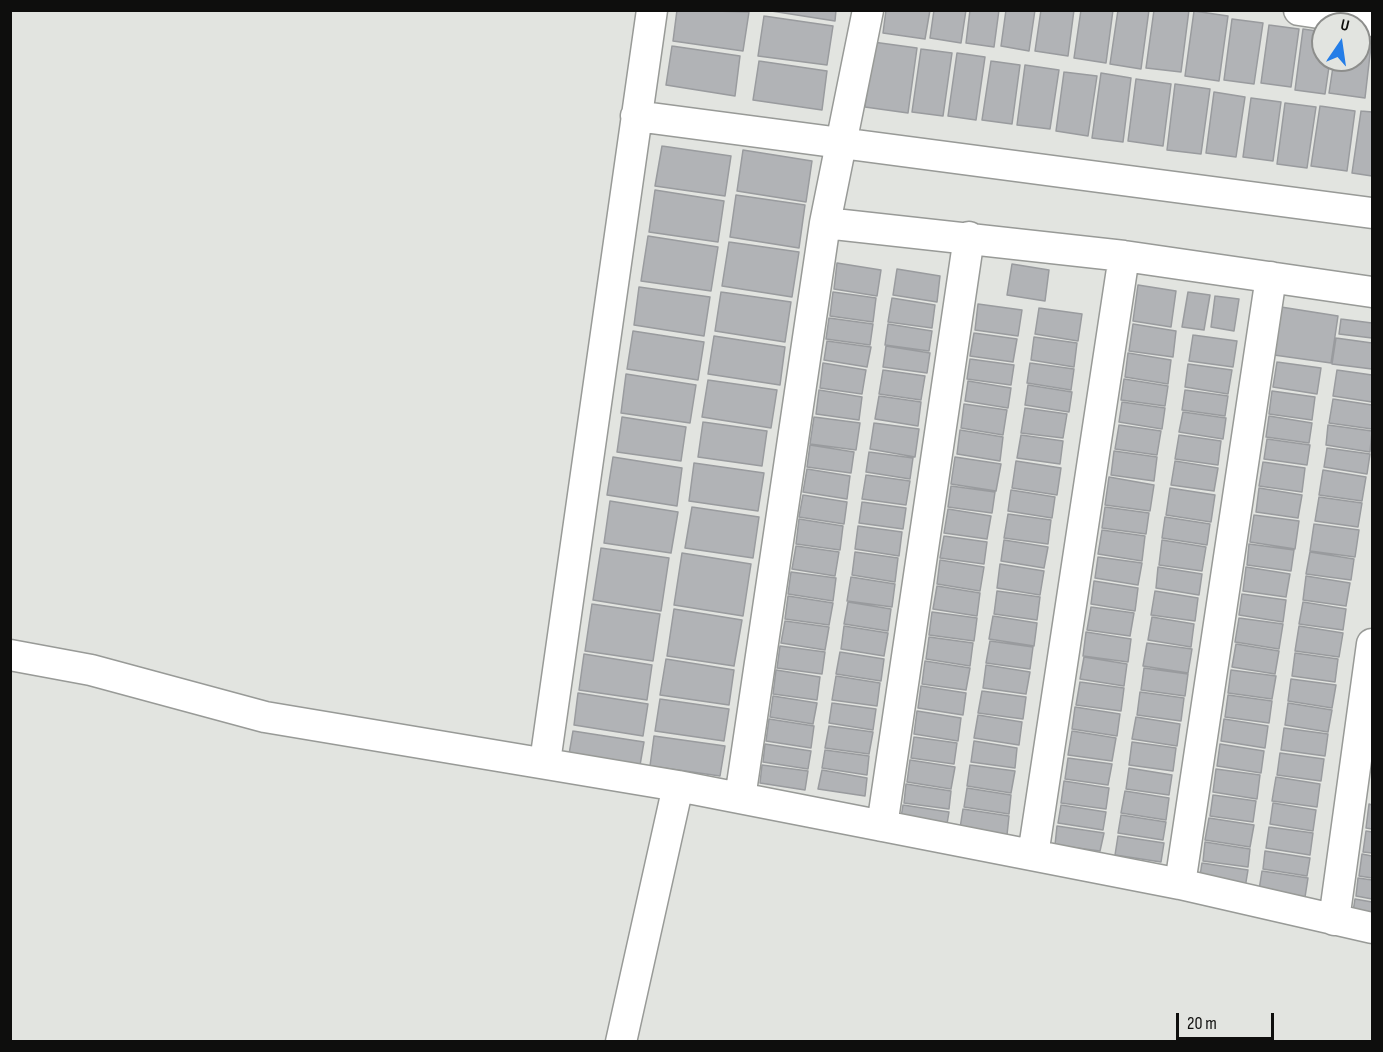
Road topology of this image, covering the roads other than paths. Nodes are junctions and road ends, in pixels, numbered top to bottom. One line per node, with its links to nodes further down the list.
1 (652, 10): 5 (street)
2 (868, 10): 6 (street)
3 (1299, 10): 4 (street)
4 (1324, 12)
5 (636, 116): 6 (street); 15 (street)
6 (843, 143): 7 (street); 8 (street)
7 (1372, 213)
8 (825, 223): 9 (street); 17 (street)
9 (969, 237): 10 (street); 18 (street)
10 (1124, 256): 11 (street); 19 (street)
11 (1271, 277): 12 (street); 20 (street)
12 (1372, 292)
13 (1372, 644): 21 (street)
14 (10, 655): 15 (street)
15 (545, 762): 16 (street)
16 (678, 786): 17 (street); 23 (street)
17 (740, 798): 18 (street)
18 (882, 825): 19 (street)
19 (1033, 855): 20 (street)
20 (1180, 884): 21 (street)
21 (1334, 920): 22 (street)
22 (1372, 928)
23 (621, 1041)

